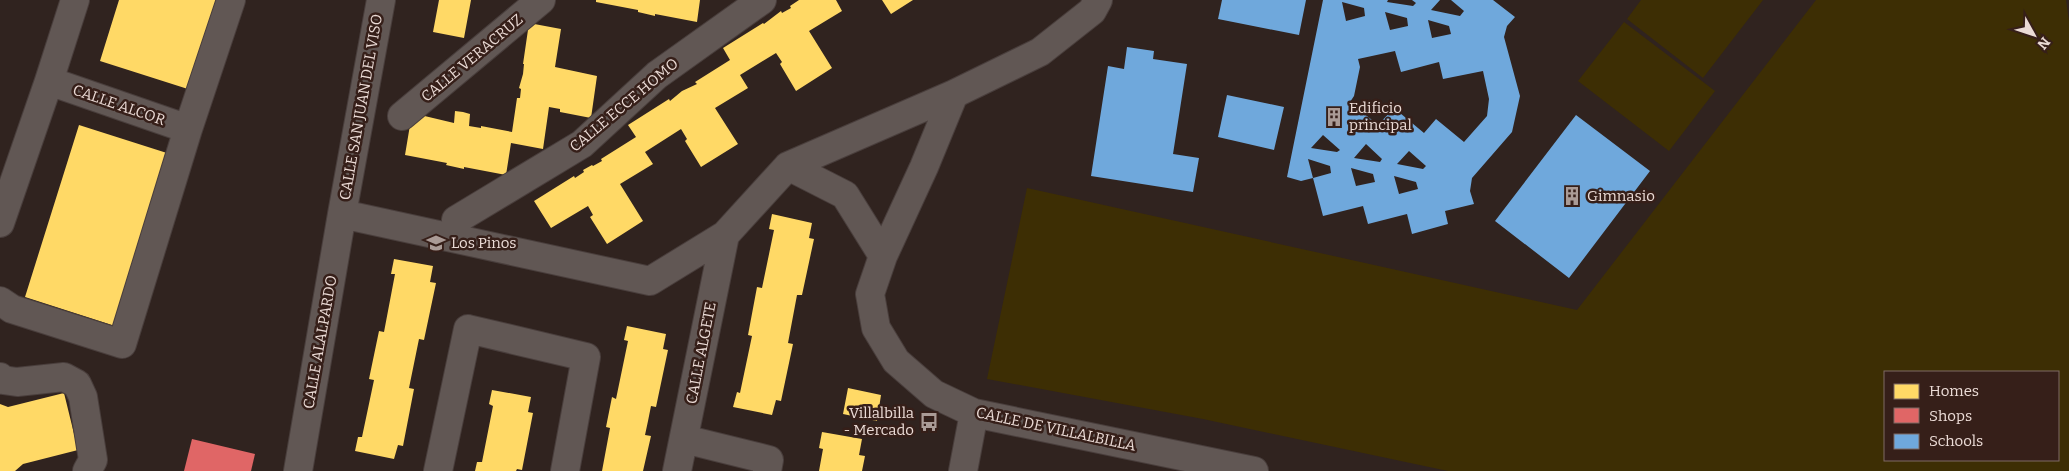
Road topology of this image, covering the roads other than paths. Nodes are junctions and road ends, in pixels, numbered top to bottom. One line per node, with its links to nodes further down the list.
1 (75, 0): 7 (street)
2 (231, 0): 10 (street)
3 (381, 0): 12 (street, CALLE SAN JUAN DEL VISO)
4 (541, 0): 9 (street, CALLE VERACRUZ)
5 (762, 0): 13 (street, CALLE ECCE HOMO)
6 (1098, 0): 8 (street)
7 (49, 81): 10 (street, CALLE ALCOR); 14 (street)
8 (954, 94): 11 (street); 16 (street, CALLE DE VILLALBILLA)
9 (402, 116)
10 (188, 129): 17 (street)
11 (788, 166): 15 (street); 16 (street)
12 (342, 214): 15 (street); 21 (street, CALLE ALALPARDO)
13 (456, 220)
14 (0, 223)
15 (725, 236): 20 (street, CALLE ALGETE)
16 (883, 256): 19 (street, CALLE DE VILLALBILLA)
17 (0, 301)
18 (0, 377): 22 (street)
19 (974, 413): 27 (street); 28 (street, CALLE DE VILLALBILLA)
20 (684, 439): 25 (street, CALLE ALGETE); 26 (street)
21 (302, 470)
22 (87, 471)
23 (438, 471): 24 (street)
24 (565, 471)
25 (677, 471)
26 (767, 471)
27 (963, 471)
28 (1254, 471)

